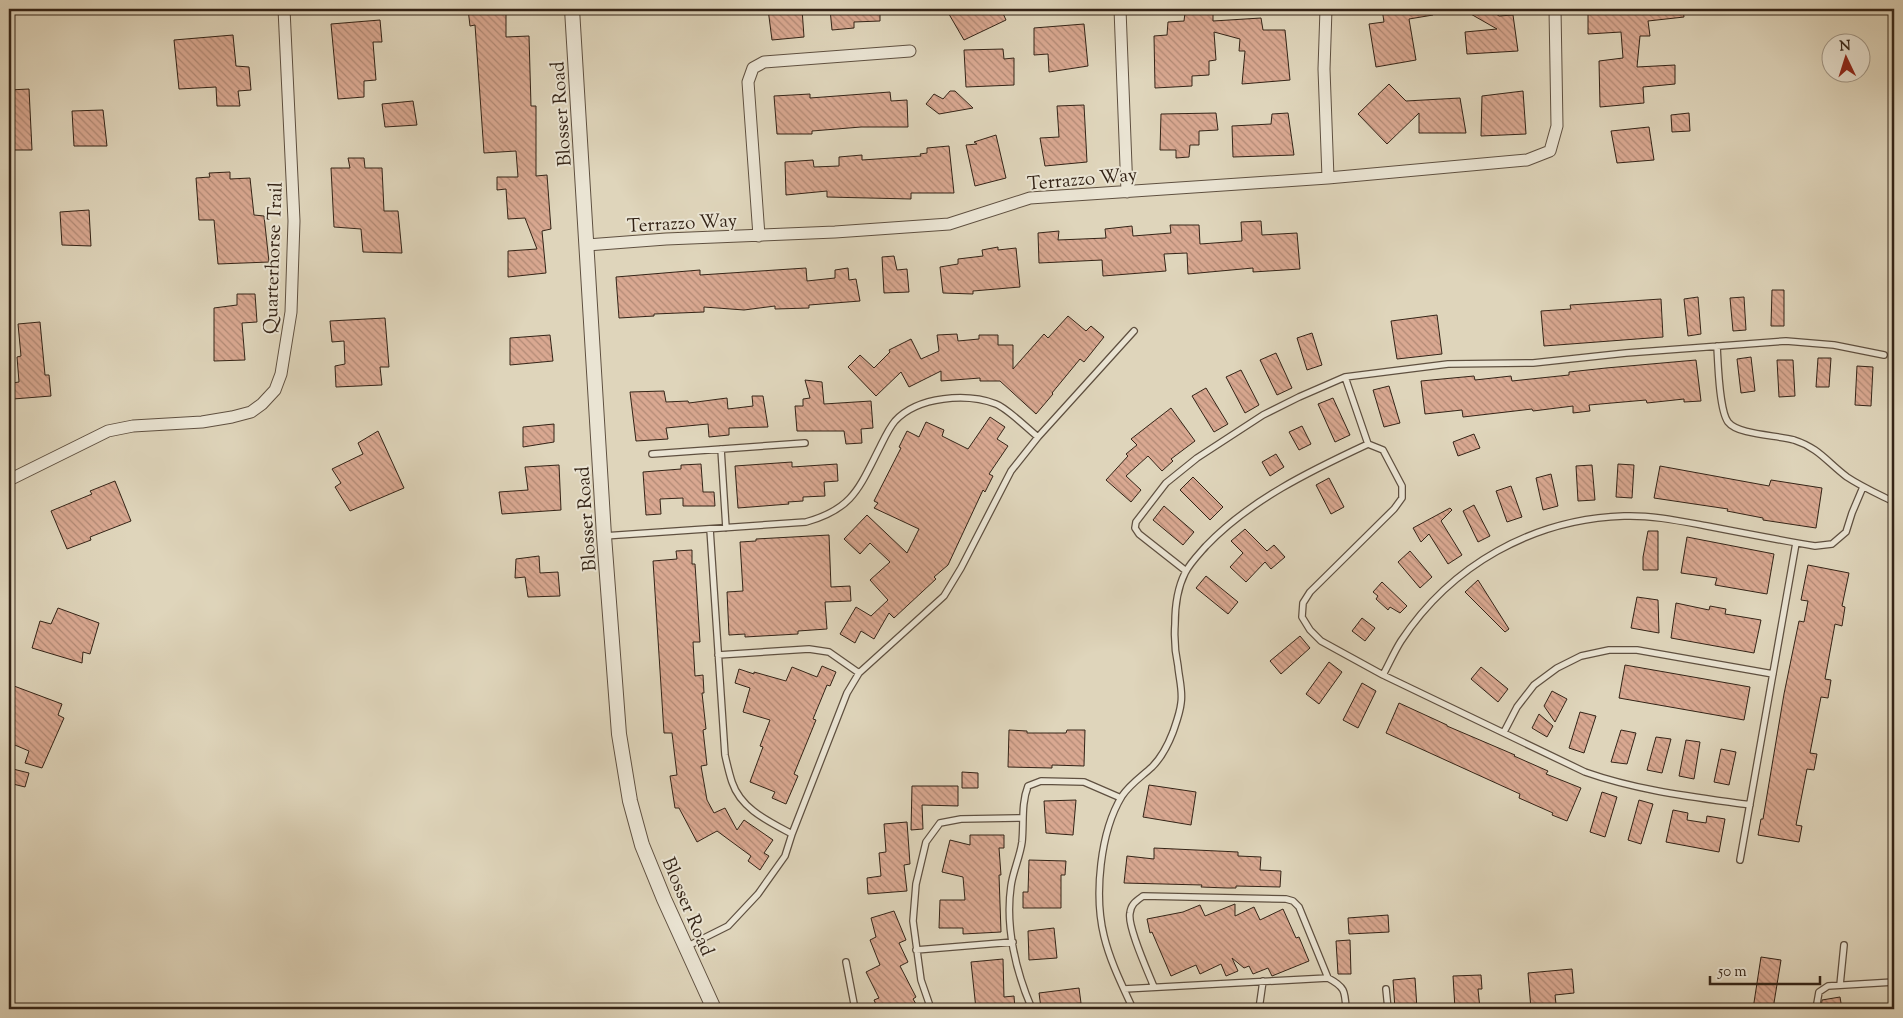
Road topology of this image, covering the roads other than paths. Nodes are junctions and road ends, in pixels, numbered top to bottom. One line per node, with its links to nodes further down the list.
1 (284, 9): 20 (street, Quarterhorse Trail)
2 (572, 9): 10 (street, Blosser Road)
3 (1120, 9): 8 (street)
4 (1326, 9): 7 (street)
5 (1555, 9): 7 (street, Terrazzo Way)
6 (910, 51): 9 (street)
7 (1328, 178): 8 (street, Terrazzo Way)
8 (1127, 192): 9 (street, Terrazzo Way)
9 (759, 236): 10 (street, Terrazzo Way)
10 (587, 245): 25 (street, Blosser Road)
11 (1134, 331): 15 (lane)
12 (1717, 346): 13 (lane); 14 (lane); 21 (lane)
13 (1884, 356)
14 (1345, 377): 17 (lane); 27 (lane)
15 (1038, 437): 23 (lane); 29 (lane)
16 (806, 443): 18 (lane)
17 (1368, 444): 27 (lane); 31 (lane)
18 (721, 449): 19 (lane); 23 (lane)
19 (652, 454)
20 (9, 480)
21 (1863, 487): 22 (lane); 26 (lane)
22 (1894, 502)
23 (726, 528): 24 (lane)
24 (710, 529): 25 (lane); 28 (lane)
25 (604, 536): 40 (street, Blosser Road)
26 (1796, 543): 30 (lane); 31 (lane)
27 (1186, 571): 33 (lane)
28 (718, 655): 29 (lane); 36 (lane)
29 (859, 673): 36 (lane)
30 (1773, 674): 32 (lane); 34 (lane)
31 (1383, 675): 32 (lane)
32 (1504, 732): 34 (lane)
33 (1121, 798): 35 (lane); 48 (lane)
34 (1750, 805): 37 (lane)
35 (1023, 818): 38 (lane); 41 (lane)
36 (792, 834): 40 (lane)
37 (1740, 860)
38 (1013, 942): 41 (lane); 53 (lane)
39 (1844, 945): 46 (lane)
40 (686, 947): 50 (street, Blosser Road)
41 (916, 950): 52 (lane)
42 (846, 962): 51 (lane)
43 (1328, 978): 44 (lane); 47 (lane); 56 (lane)
44 (1263, 982): 47 (lane); 55 (lane)
45 (1894, 982): 46 (lane)
46 (1840, 985): 58 (lane)
47 (1154, 987): 48 (lane)
48 (1124, 988): 54 (lane)
49 (1386, 989): 57 (lane)
50 (714, 1009)
51 (854, 1009)
52 (931, 1009)
53 (1032, 1009)
54 (1133, 1009)
55 (1259, 1009)
56 (1346, 1009)
57 (1388, 1009)
58 (1816, 1009)

